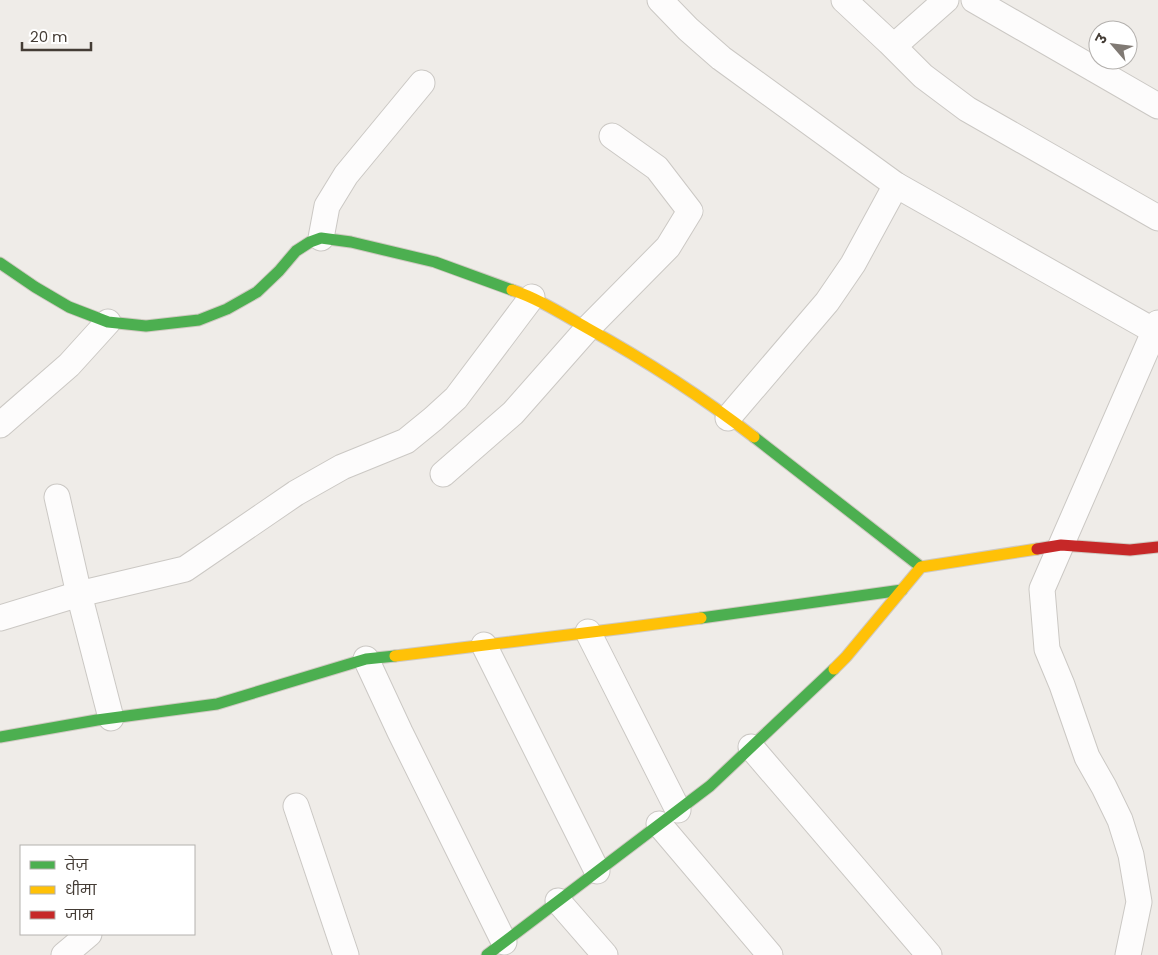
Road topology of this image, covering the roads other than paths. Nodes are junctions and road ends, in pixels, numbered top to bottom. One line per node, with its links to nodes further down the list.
1 (660, 0): 9 (street)
2 (844, 0): 5 (street)
3 (946, 0): 5 (street)
4 (974, 0): 7 (street)
5 (894, 46): 10 (street)
6 (422, 83): 11 (street)
7 (1158, 106)
8 (612, 136): 15 (street)
9 (896, 185): 16 (street); 17 (street)
10 (1158, 218)
11 (321, 238): 13 (street); 14 (street)
12 (0, 263): 14 (street)
13 (532, 297): 15 (street); 25 (street)
14 (108, 322): 18 (street)
15 (588, 328): 17 (street); 19 (street)
16 (1157, 329): 21 (street)
17 (728, 418): 23 (street)
18 (0, 425)
19 (443, 474)
20 (57, 497): 25 (street)
21 (1061, 545): 22 (street); 23 (street); 44 (street)
22 (1158, 547)
23 (921, 567): 24 (street)
24 (902, 590): 27 (street); 32 (street)
25 (79, 594): 26 (street); 30 (street)
26 (0, 618)
27 (588, 632): 28 (street); 34 (street)
28 (484, 645): 29 (street); 35 (street)
29 (366, 659): 30 (street); 38 (street)
30 (111, 718): 31 (street)
31 (0, 737)
32 (751, 747): 34 (street); 43 (street)
33 (296, 806): 40 (street)
34 (668, 817): 35 (street); 42 (street)
35 (597, 871): 36 (street)
36 (558, 901): 38 (street); 41 (street)
37 (88, 935): 39 (street)
38 (495, 949)
39 (64, 955)
40 (346, 955)
41 (605, 955)
42 (770, 955)
43 (929, 955)
44 (1128, 955)

